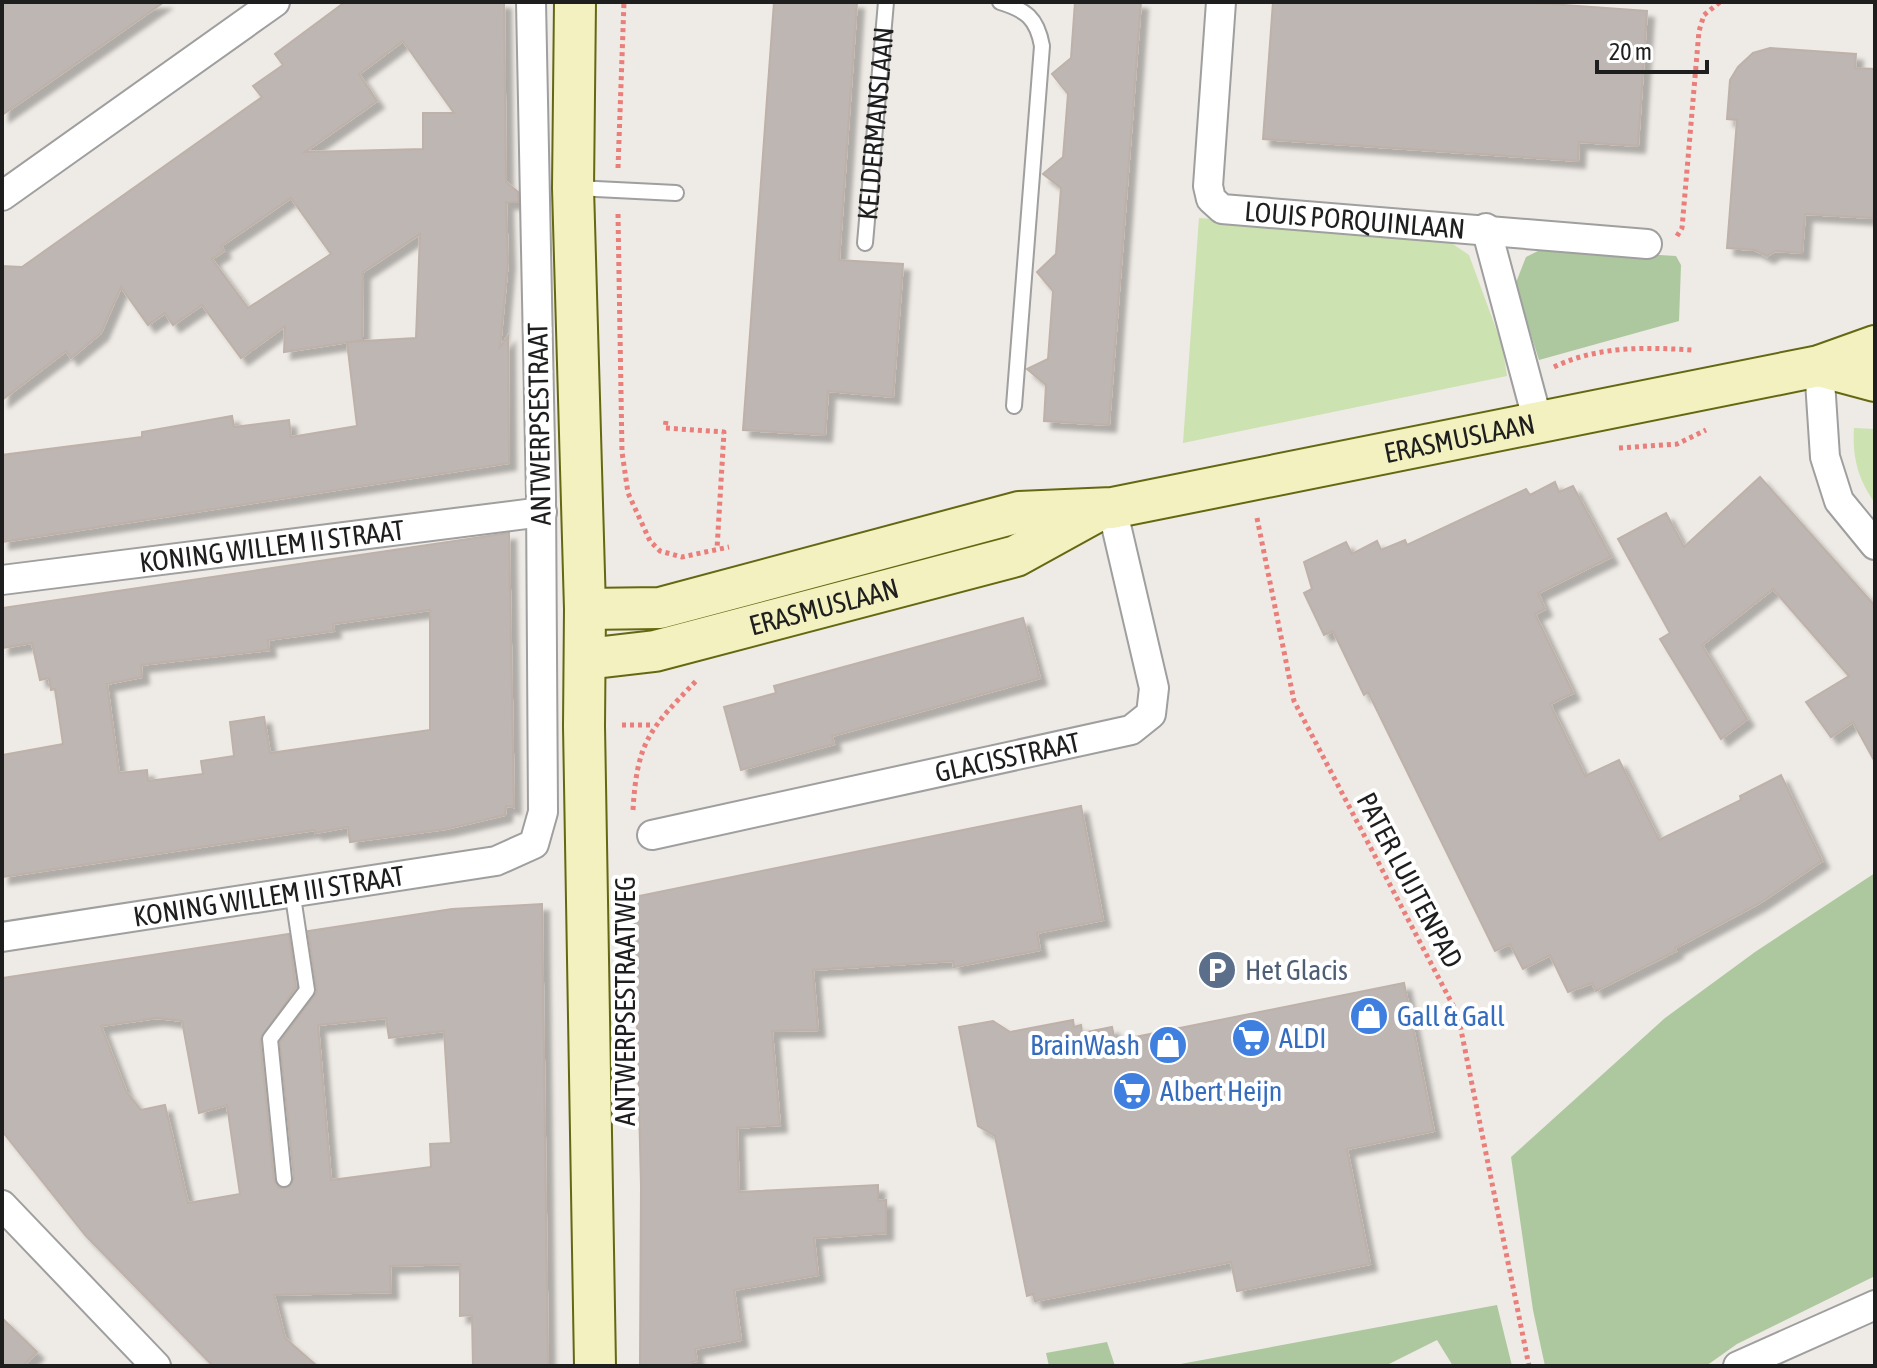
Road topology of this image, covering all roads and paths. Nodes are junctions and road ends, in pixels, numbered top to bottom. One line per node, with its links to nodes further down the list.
1 (275, 2): 12 (street)
2 (531, 2): 23 (street, ANTWERPSESTRAAT)
3 (575, 2): 9 (main road, ANTWERPSESTRAAT)
4 (624, 2): 10 (path)
5 (886, 2): 14 (lane, KELDERMANSLAAN)
6 (1000, 2): 19 (lane)
7 (1221, 2): 13 (street, LOUIS PORQUINLAAN)
8 (1720, 2): 15 (path)
9 (573, 188): 10 (lane); 29 (main road, ANTWERPSESTRAAT)
10 (617, 190): 11 (lane); 27 (path)
11 (676, 193)
12 (2, 196)
13 (1486, 228): 15 (street, LOUIS PORQUINLAAN); 21 (street, LOUIS PORQUINLAAN)
14 (865, 243)
15 (1647, 244)
16 (1875, 346): 17 (main road, ERASMUSLAAN)
17 (1819, 366): 18 (main road, ERASMUSLAAN); 21 (main road, ERASMUSLAAN); 25 (street)
18 (1875, 381)
19 (1014, 406)
20 (666, 421): 26 (path)
21 (1538, 422): 22 (main road, ERASMUSLAAN)
22 (1106, 509): 29 (main road, ERASMUSLAAN); 30 (main road, ERASMUSLAAN); 32 (street, GLACISSTRAAT)
23 (542, 512): 28 (street, KONING WILLEM II STRAAT); 33 (street, ANTWERPSESTRAAT)
24 (1256, 514): 41 (path, PATER LUIJTENPAD)
25 (1875, 545)
26 (717, 549)
27 (682, 557)
28 (2, 580)
29 (585, 609): 30 (main road, ANTWERPSESTRAAT)
30 (586, 659): 40 (main road, ANTWERPSESTRAATWEG)
31 (702, 674): 32 (path)
32 (642, 829)
33 (534, 844): 34 (street, KONING WILLEM III STRAAT)
34 (292, 890): 35 (street, KONING WILLEM III STRAAT); 36 (lane)
35 (2, 937)
36 (284, 1179)
37 (2, 1205): 39 (street)
38 (1875, 1305): 42 (street)
39 (156, 1366)
40 (595, 1366)
41 (1529, 1366)
42 (1738, 1366)

